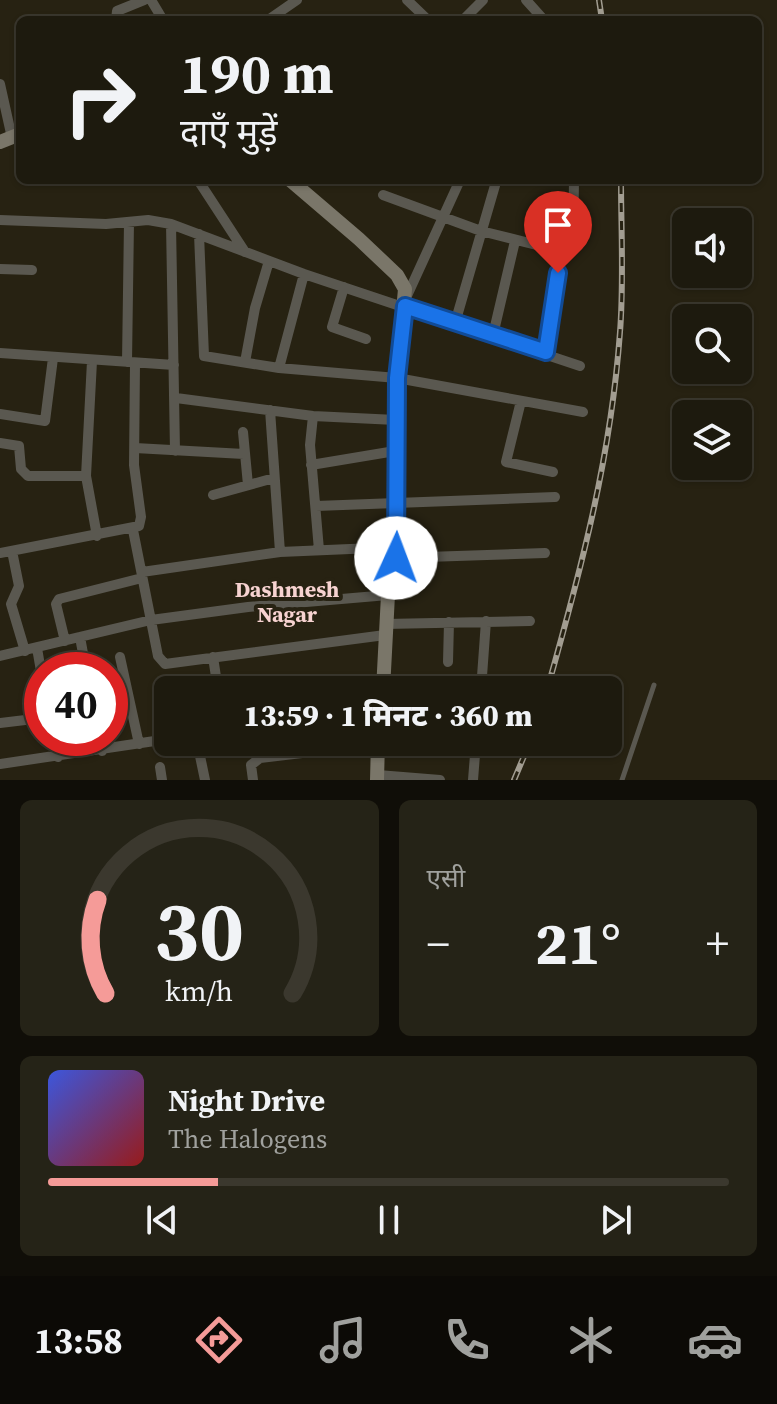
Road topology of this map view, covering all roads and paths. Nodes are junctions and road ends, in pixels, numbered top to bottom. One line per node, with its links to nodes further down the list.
1 (144, 0): 5 (street)
2 (297, 0): 6 (street)
3 (407, 0): 7 (street)
4 (526, 0): 8 (street)
5 (116, 16)
6 (274, 16)
7 (424, 16)
8 (540, 16)
9 (0, 84): 10 (street)
10 (11, 138)
11 (201, 184): 24 (street)
12 (295, 184): 31 (street)
13 (458, 184): 17 (street)
14 (495, 184): 21 (street)
15 (574, 184): 25 (street)
16 (383, 195): 17 (street)
17 (443, 218): 21 (street); 31 (street)
18 (0, 220): 19 (street)
19 (129, 222): 20 (street); 40 (street)
20 (171, 224): 22 (street); 41 (street)
21 (481, 231): 23 (street); 32 (street)
22 (199, 234): 24 (street); 39 (street)
23 (515, 241): 25 (street); 33 (street)
24 (245, 252): 26 (street)
25 (561, 252): 35 (street)
26 (269, 261): 29 (street); 39 (street)
27 (0, 269): 28 (street)
28 (32, 270)
29 (304, 274): 30 (street); 43 (street)
30 (344, 287): 31 (street); 34 (street)
31 (405, 302): 32 (street); 44 (street)
32 (455, 323): 33 (street)
33 (493, 335): 35 (street)
34 (366, 339)
35 (546, 352): 42 (street)
36 (0, 353): 37 (street)
37 (53, 358): 38 (street); 49 (street)
38 (92, 361): 40 (street); 60 (street)
39 (245, 362): 43 (street)
40 (131, 363): 41 (street); 54 (street)
41 (174, 365): 45 (street)
42 (580, 366)
43 (279, 368): 44 (street)
44 (397, 378): 46 (street); 51 (street)
45 (176, 398): 47 (street); 55 (street)
46 (521, 401): 48 (street); 59 (street)
47 (270, 410): 50 (street); 61 (street)
48 (583, 412)
49 (0, 414)
50 (313, 416): 51 (street); 58 (street)
51 (396, 420): 56 (street)
52 (243, 432): 57 (street)
53 (0, 443): 60 (street)
54 (135, 448): 55 (street); 67 (street)
55 (175, 451): 57 (street)
56 (395, 451): 58 (street); 65 (street)
57 (244, 454): 62 (street)
58 (311, 465): 66 (street)
59 (553, 472)
60 (86, 476): 68 (street)
61 (274, 478): 62 (street); 71 (street)
62 (248, 485): 63 (street)
63 (213, 495)
64 (555, 497): 65 (street)
65 (397, 502): 66 (street); 72 (street)
66 (316, 506): 69 (street)
67 (133, 530): 68 (street); 74 (street)
68 (97, 536): 70 (street)
69 (319, 550): 71 (street); 72 (street)
70 (6, 552): 83 (street)
71 (280, 552): 74 (street)
72 (396, 553): 73 (street); 75 (street)
73 (545, 553)
74 (142, 575): 76 (street); 82 (street)
75 (388, 595): 76 (street); 80 (street)
76 (151, 620): 81 (street); 86 (street)
77 (486, 621): 78 (street); 79 (street); 90 (street)
78 (530, 621)
79 (449, 622): 80 (street); 87 (street)
80 (385, 630): 86 (street); 89 (street)
81 (80, 637): 82 (street); 84 (street)
82 (65, 641): 83 (street)
83 (31, 650): 85 (street)
84 (83, 652)
85 (0, 656)
86 (213, 657): 88 (street)
87 (448, 662)
88 (216, 676)
89 (383, 676)
90 (482, 676)
91 (654, 685): 112 (lane)
92 (128, 694): 96 (street)
93 (24, 720): 94 (street)
94 (0, 723)
95 (154, 741): 96 (street)
96 (139, 744): 97 (street)
97 (128, 746)
98 (65, 756): 103 (street)
99 (200, 756): 108 (street)
100 (276, 756): 109 (street)
101 (378, 756): 106 (street)
102 (475, 756): 111 (street)
103 (58, 757): 104 (street)
104 (0, 764)
105 (160, 767): 107 (street)
106 (377, 777): 110 (street)
107 (162, 780)
108 (205, 780)
109 (253, 780)
110 (440, 780)
111 (473, 780)
112 (622, 780)

